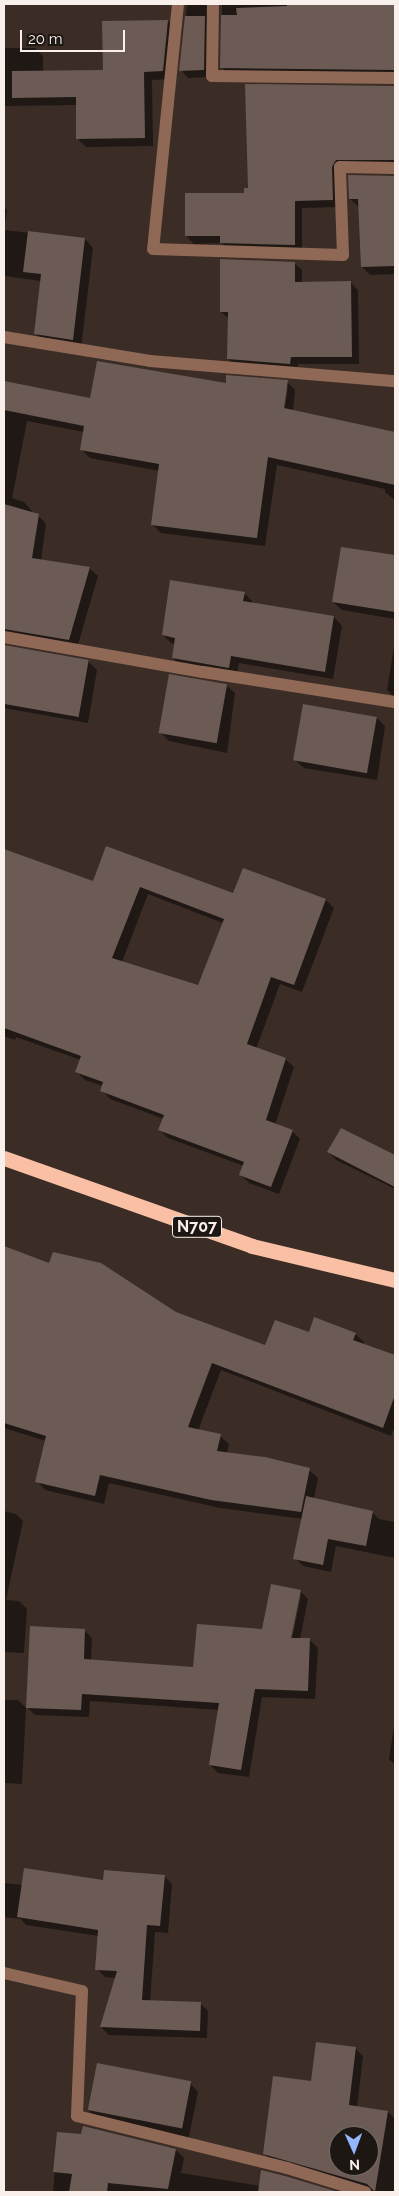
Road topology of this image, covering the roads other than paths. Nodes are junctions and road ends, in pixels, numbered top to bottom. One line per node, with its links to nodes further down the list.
1 (178, 4): 4 (street)
2 (213, 4): 3 (street)
3 (395, 78)
4 (395, 168)
5 (4, 337): 6 (street)
6 (395, 381)
7 (4, 637): 8 (street)
8 (395, 702)
9 (4, 1158): 10 (highway, N707)
10 (395, 1280)
11 (4, 1973): 12 (street)
12 (365, 2192)

